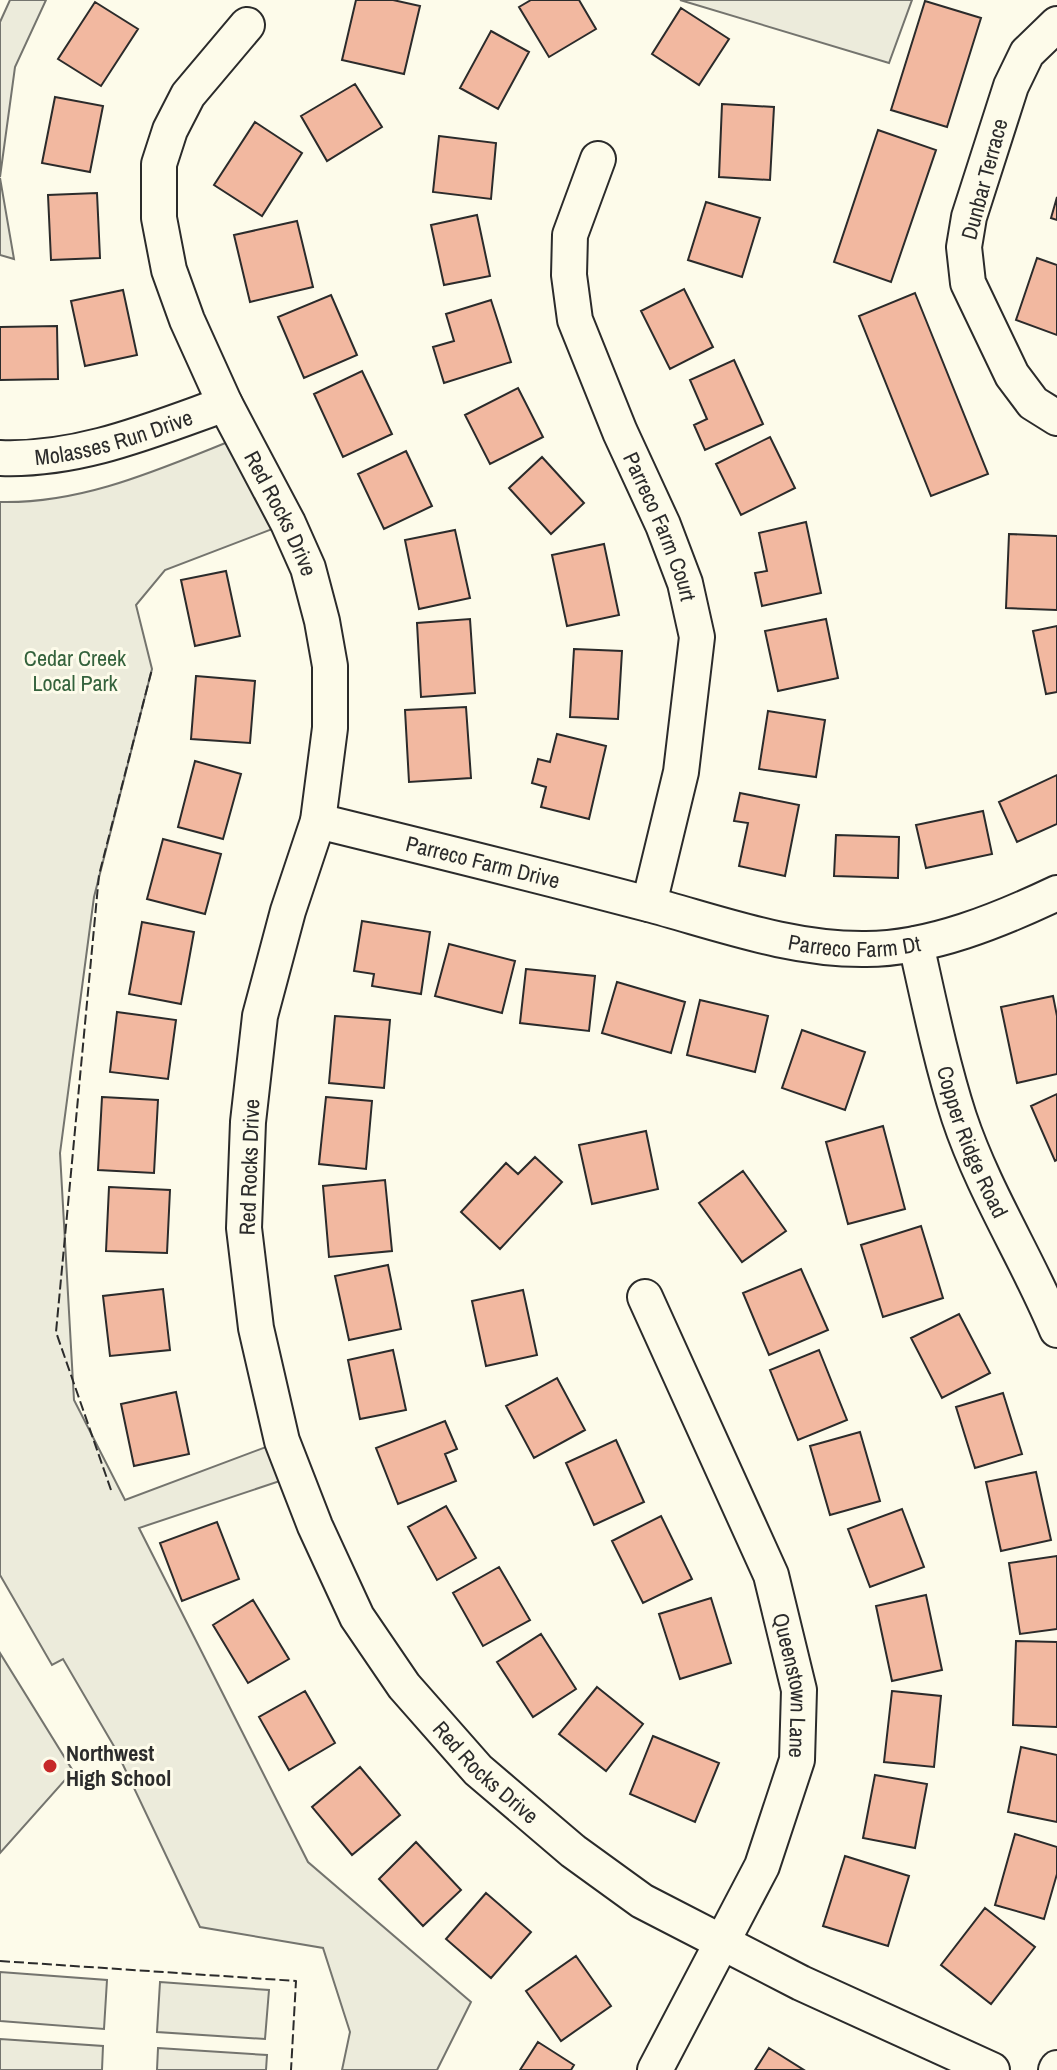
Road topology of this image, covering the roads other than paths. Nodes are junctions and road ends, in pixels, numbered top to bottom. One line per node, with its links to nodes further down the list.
1 (1057, 24): 5 (street, Dunbar Terrace)
2 (247, 25): 4 (street, Red Rocks Drive)
3 (598, 159): 9 (street, Parreco Farm Court)
4 (225, 404): 6 (street, Molasses Run Drive); 7 (street, Red Rocks Drive)
5 (1057, 418)
6 (0, 458)
7 (318, 821): 9 (street, Parreco Farm Drive); 13 (street, Red Rocks Drive)
8 (1057, 893): 10 (street, Parreco Farm Dt)
9 (649, 904): 10 (street, Parreco Farm Dt)
10 (916, 944): 12 (street, Copper Ridge Road)
11 (645, 1297): 13 (street, Queenstown Lane)
12 (1057, 1330)
13 (721, 1944): 14 (street, Queenstown Lane); 15 (street, Red Rocks Drive)
14 (655, 2070)
15 (992, 2070)

